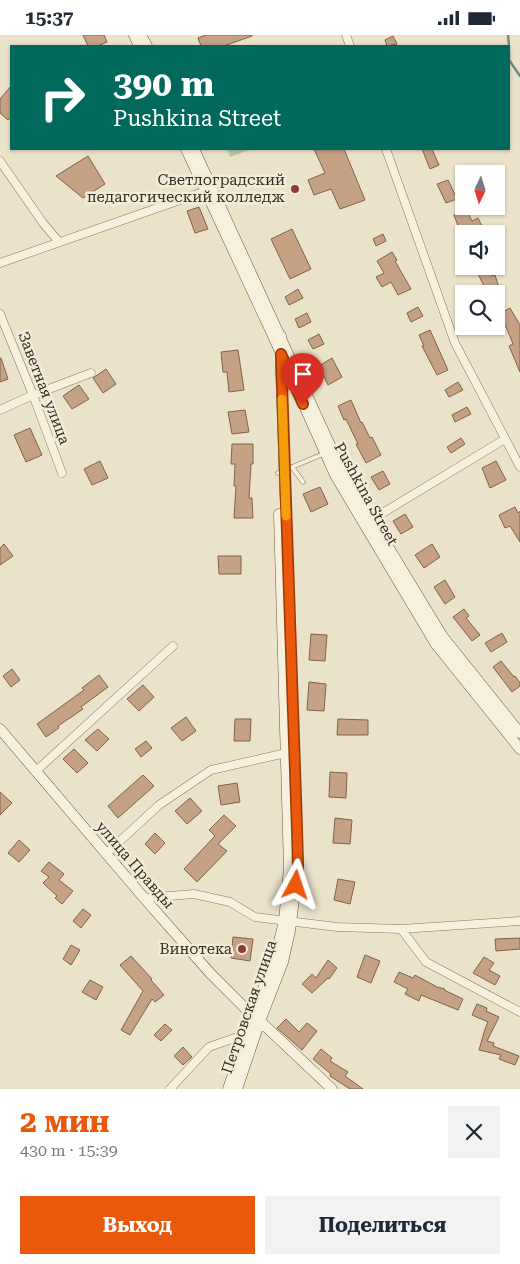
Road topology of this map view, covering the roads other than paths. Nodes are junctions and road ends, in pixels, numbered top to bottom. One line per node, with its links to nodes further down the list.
1 (186, 150): 5 (street, Pushkina Street)
2 (194, 150): 9 (street)
3 (386, 150): 14 (street)
4 (0, 161): 6 (street)
5 (206, 191): 6 (street); 9 (street, Pushkina Street)
6 (59, 242): 7 (street)
7 (0, 263)
8 (0, 314): 12 (street, Заветная улица)
9 (277, 337): 10 (street, Pushkina Street); 15 (street); 17 (street)
10 (281, 354): 15 (street, Pushkina Street); 17 (street)
11 (91, 373): 12 (street)
12 (33, 395): 13 (street); 18 (street, Заветная улица)
13 (0, 410)
14 (505, 439): 16 (street); 20 (street)
15 (329, 451): 17 (lane); 20 (street, Pushkina Street)
16 (520, 467)
17 (285, 471): 19 (lane); 25 (street); 29 (street)
18 (62, 473)
19 (303, 482)
20 (364, 516): 23 (street); 24 (street, Pushkina Street)
21 (173, 646): 26 (street)
22 (0, 729): 26 (street, улица Правды)
23 (520, 733)
24 (520, 749)
25 (286, 753): 27 (street); 29 (street)
26 (36, 771): 27 (street, улица Правды)
27 (106, 854): 28 (street, улица Правды)
28 (144, 898): 29 (street); 33 (street, улица Правды)
29 (288, 921): 31 (street); 33 (street)
30 (520, 921): 31 (street)
31 (401, 929): 32 (street)
32 (520, 1012)
33 (256, 1018): 34 (street); 37 (street, Петровская улица); 38 (street, улица Правды)
34 (246, 1034): 35 (street); 36 (street)
35 (170, 1089)
36 (228, 1089)
37 (237, 1089)
38 (332, 1089)

